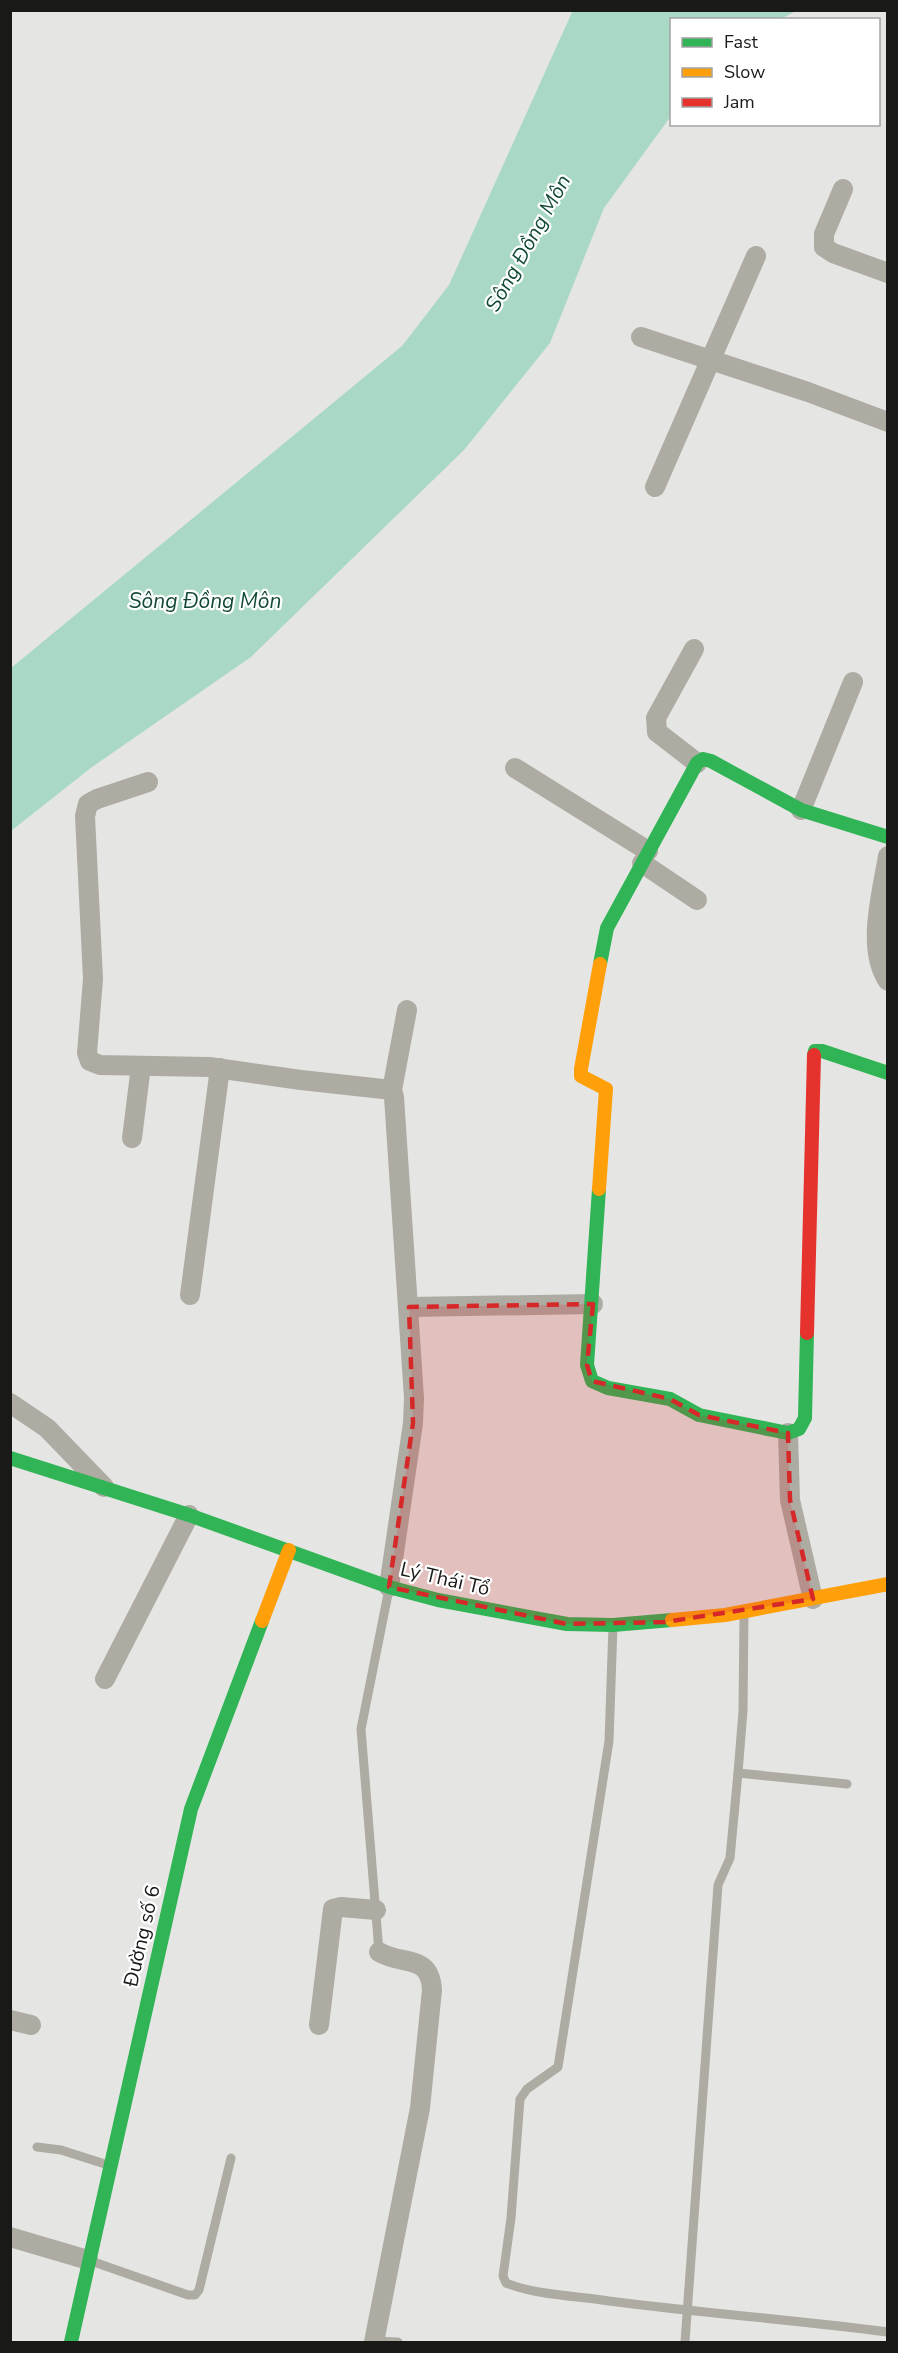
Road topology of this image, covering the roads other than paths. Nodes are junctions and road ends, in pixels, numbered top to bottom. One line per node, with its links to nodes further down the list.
1 (843, 189): 3 (street)
2 (756, 256): 5 (street)
3 (888, 273)
4 (641, 337): 5 (street)
5 (711, 360): 6 (street); 7 (street)
6 (888, 422)
7 (655, 487)
8 (693, 649): 10 (street)
9 (853, 682): 13 (street)
10 (697, 763): 13 (street); 16 (street)
11 (515, 768): 16 (street)
12 (147, 782): 20 (street)
13 (801, 810): 14 (street)
14 (888, 837)
15 (888, 856): 18 (street)
16 (645, 857): 17 (street); 26 (street)
17 (697, 900)
18 (888, 981)
19 (407, 1010): 23 (street)
20 (141, 1066): 21 (street); 24 (street)
21 (220, 1068): 23 (street); 25 (street)
22 (888, 1073): 29 (street)
23 (392, 1090): 27 (street)
24 (132, 1138)
25 (190, 1295)
26 (593, 1304): 27 (street); 29 (street)
27 (409, 1307): 35 (street)
28 (10, 1403): 31 (street)
29 (788, 1433): 36 (street)
30 (10, 1458): 31 (street, Lý Thái Tổ)
31 (105, 1487): 32 (street, Lý Thái Tổ)
32 (189, 1515): 33 (street, Lý Thái Tổ); 39 (street)
33 (289, 1550): 35 (street, Lý Thái Tổ); 49 (street, Đường số 6)
34 (888, 1584): 36 (street, Lý Thái Tổ)
35 (389, 1587): 38 (street, Lý Thái Tổ); 42 (lane)
36 (813, 1599): 37 (street, Lý Thái Tổ)
37 (744, 1612): 38 (street, Lý Thái Tổ); 40 (lane)
38 (613, 1625): 52 (lane)
39 (105, 1679)
40 (738, 1773): 41 (lane); 52 (lane)
41 (847, 1784)
42 (376, 1910): 43 (lane); 46 (street)
43 (380, 1952): 54 (street)
44 (10, 2020): 45 (street)
45 (32, 2025)
46 (319, 2025)
47 (37, 2147): 49 (lane)
48 (231, 2158): 51 (lane)
49 (110, 2165): 51 (street, Đường số 6)
50 (10, 2237): 51 (street)
51 (88, 2260): 55 (street, Đường số 6)
52 (687, 2311): 53 (lane); 57 (lane)
53 (888, 2332)
54 (374, 2342): 56 (lane)
55 (71, 2343)
56 (398, 2343)
57 (685, 2343)

